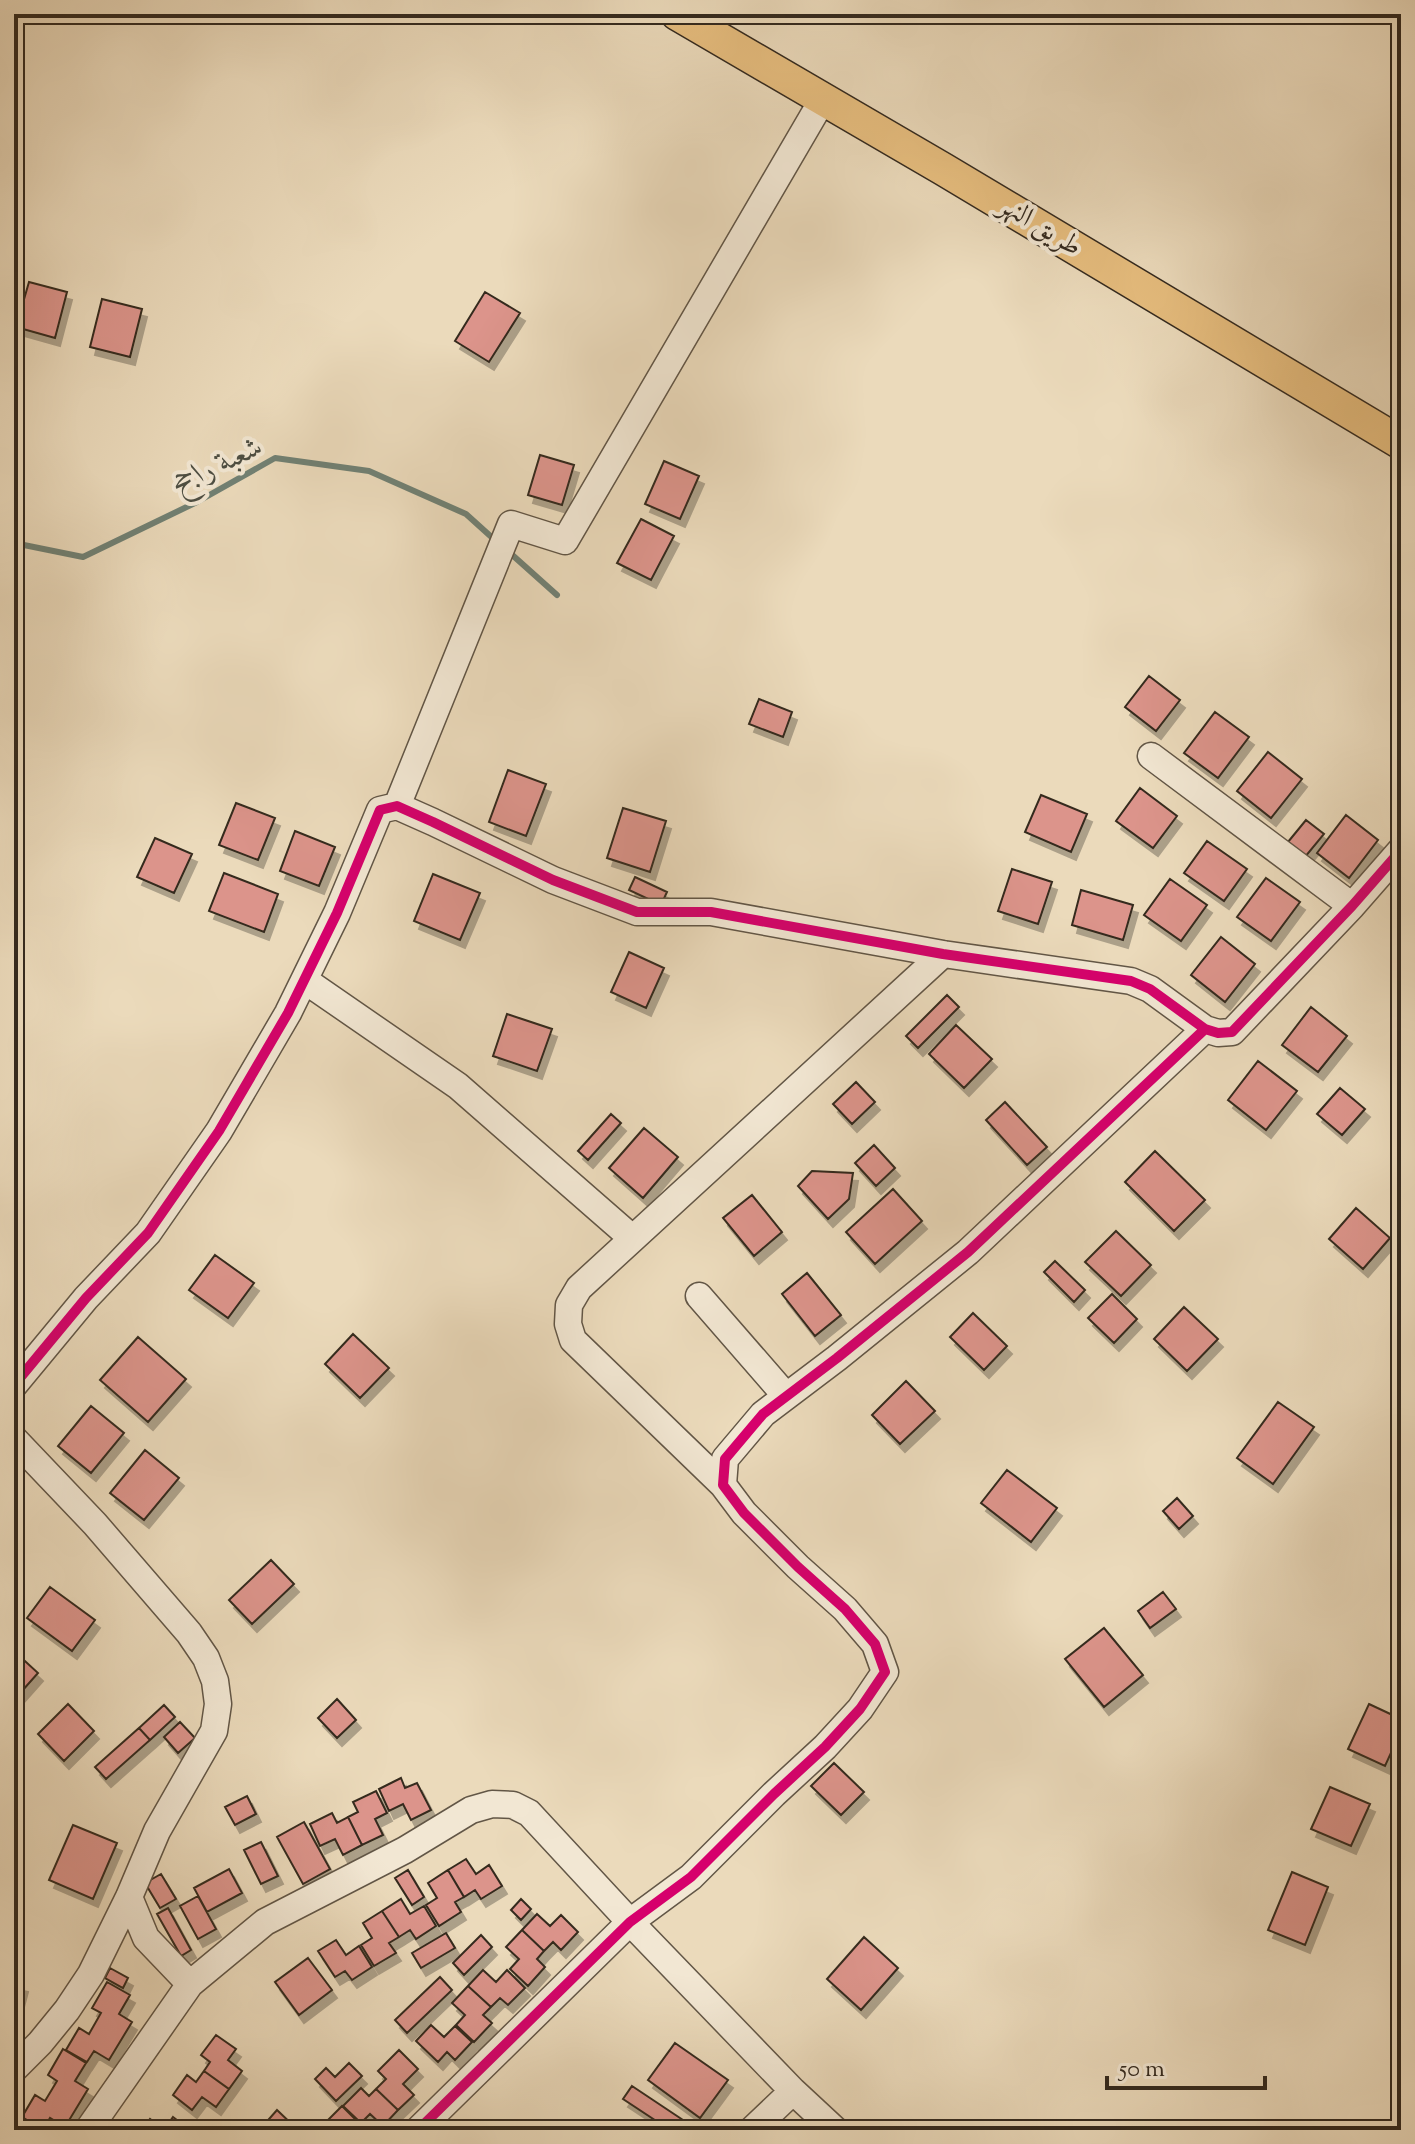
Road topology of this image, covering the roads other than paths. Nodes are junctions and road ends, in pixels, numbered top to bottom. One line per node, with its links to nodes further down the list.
1 (677, 14): 2 (main road, طريق النهر)
2 (823, 99): 3 (main road, طريق النهر); 5 (street)
3 (1401, 443)
4 (1151, 756): 7 (street)
5 (397, 806): 8 (street); 13 (street)
6 (1401, 850): 7 (street)
7 (1352, 906): 10 (street)
8 (943, 954): 10 (street); 11 (street)
9 (313, 986): 11 (street)
10 (1205, 1029): 14 (street)
11 (632, 1238): 16 (street)
12 (699, 1296): 14 (street)
13 (14, 1385)
14 (786, 1396): 16 (street)
15 (14, 1439): 17 (street)
16 (723, 1485): 18 (street)
17 (129, 1897): 19 (street); 20 (street)
18 (630, 1922): 19 (street); 21 (street); 23 (street)
19 (190, 1984): 22 (street)
20 (14, 2069)
21 (793, 2091): 24 (street); 25 (street)
22 (88, 2130)
23 (418, 2130)
24 (752, 2130)
25 (835, 2130)

